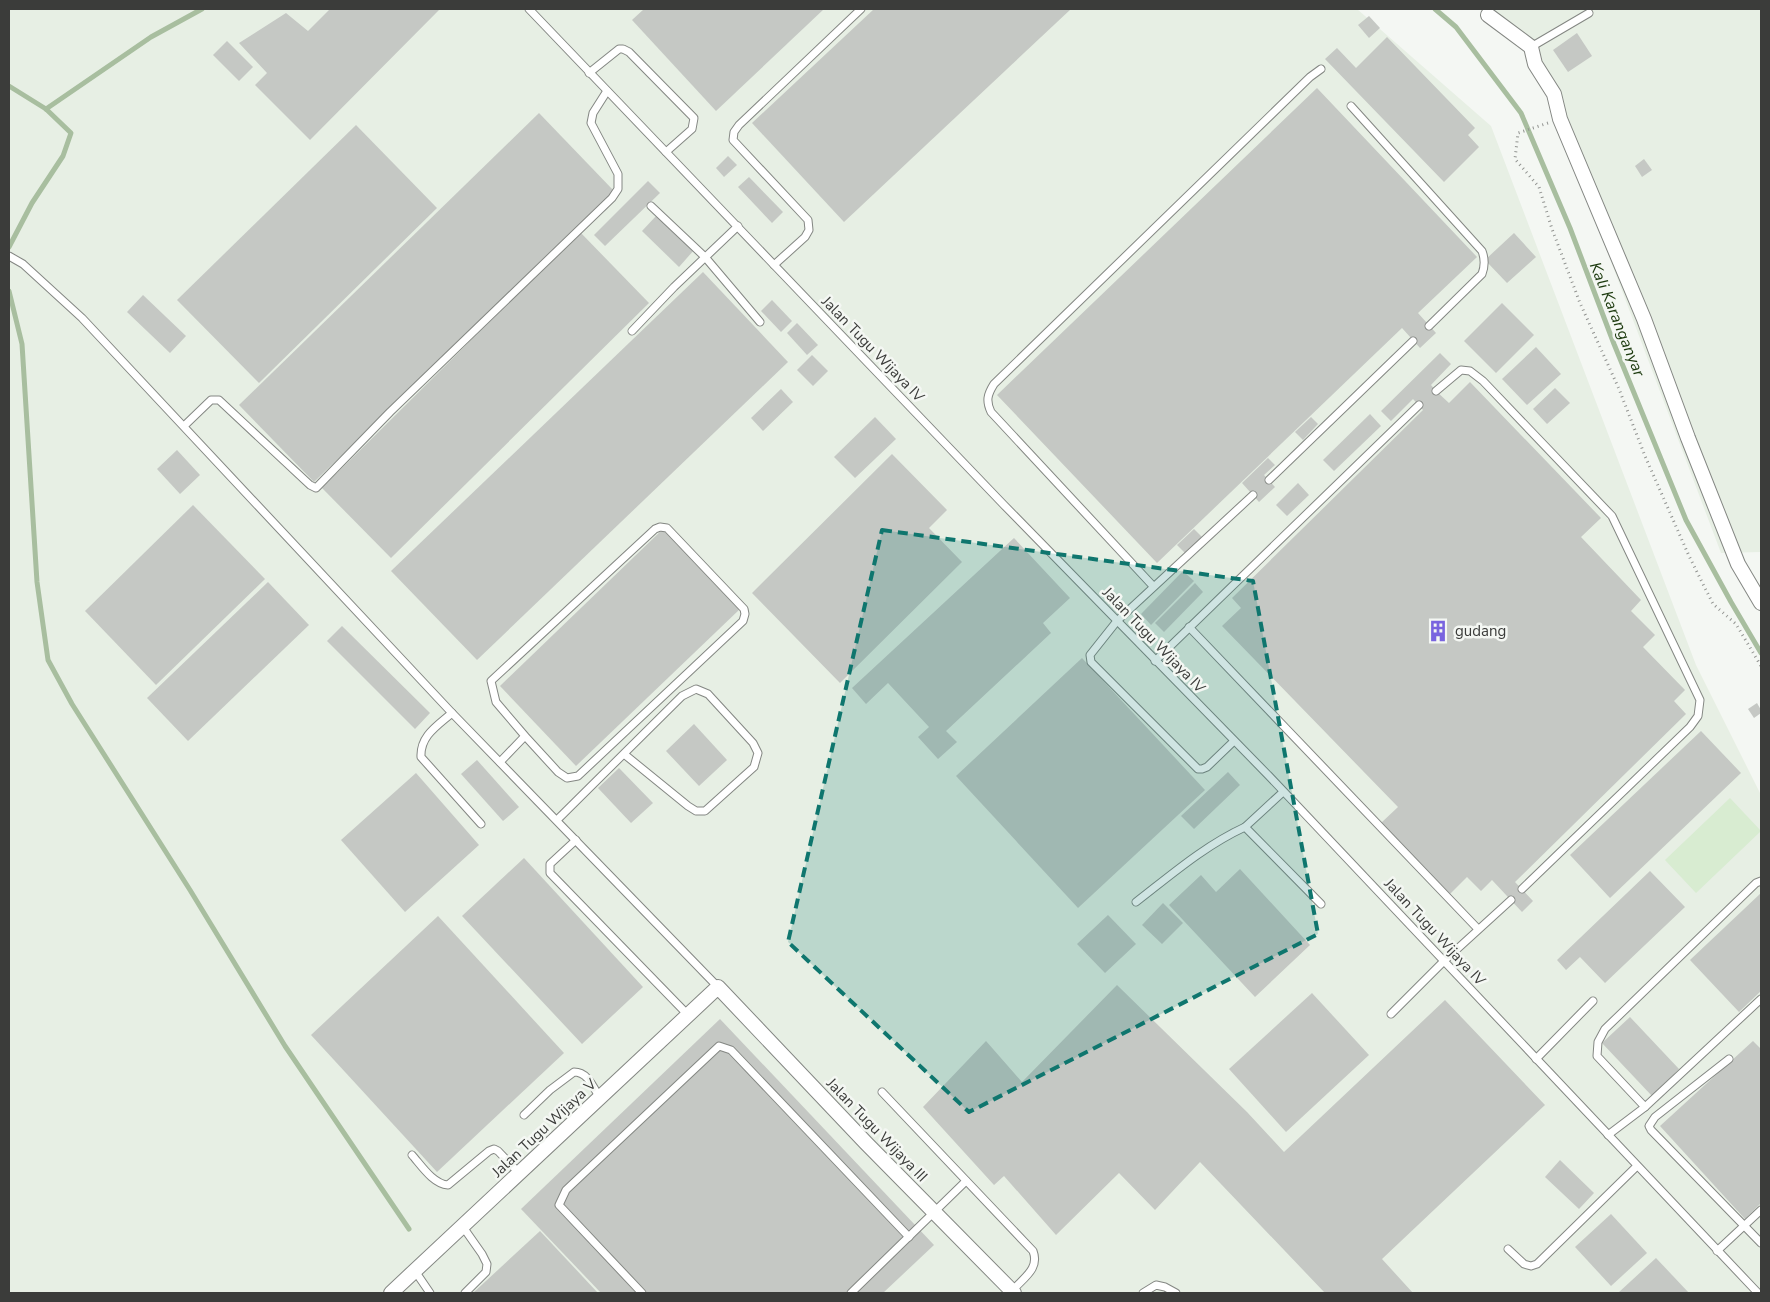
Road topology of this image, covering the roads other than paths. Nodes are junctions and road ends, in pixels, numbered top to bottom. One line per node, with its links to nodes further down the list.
1 (529, 9): 7 (lane, Jalan Tugu Wijaya IV)
2 (861, 9): 15 (lane)
3 (1589, 12): 5 (lane)
4 (1488, 15): 5 (street)
5 (1531, 47): 26 (street)
6 (1321, 69): 25 (lane)
7 (589, 73): 8 (lane, Jalan Tugu Wijaya IV); 10 (lane)
8 (607, 91): 10 (lane, Jalan Tugu Wijaya IV); 22 (lane)
9 (1351, 106): 17 (lane)
10 (666, 152): 12 (lane, Jalan Tugu Wijaya IV)
11 (651, 206): 14 (lane)
12 (738, 226): 14 (lane); 15 (lane, Jalan Tugu Wijaya IV)
13 (9, 256): 22 (lane)
14 (705, 257): 16 (lane); 18 (lane)
15 (774, 265): 27 (lane, Jalan Tugu Wijaya IV)
16 (760, 322)
17 (1429, 326)
18 (632, 331)
19 (1413, 340): 23 (lane)
20 (1436, 391): 41 (lane)
21 (1419, 406): 28 (lane)
22 (184, 426): 30 (lane)
23 (1269, 480)
24 (1253, 495): 25 (lane)
25 (1153, 586): 27 (lane)
26 (1761, 603)
27 (1117, 621): 29 (lane, Jalan Tugu Wijaya IV); 32 (lane)
28 (1189, 627): 29 (lane); 45 (lane)
29 (1155, 661): 32 (lane, Jalan Tugu Wijaya IV)
30 (452, 714): 34 (lane); 37 (lane)
31 (525, 736): 31 (lane); 34 (lane)
32 (1234, 741): 35 (lane, Jalan Tugu Wijaya IV)
33 (624, 754): 33 (lane); 36 (lane)
34 (500, 762): 36 (lane)
35 (1283, 792): 38 (lane); 46 (lane, Jalan Tugu Wijaya IV)
36 (557, 820): 39 (lane)
37 (481, 824)
38 (1245, 827): 43 (lane); 44 (lane)
39 (576, 840): 47 (lane); 51 (lane)
40 (1761, 881): 56 (lane)
41 (1522, 889)
42 (1511, 900): 45 (lane)
43 (1136, 902)
44 (1321, 904)
45 (1478, 929): 46 (lane)
46 (1444, 961): 50 (lane); 52 (lane, Jalan Tugu Wijaya IV)
47 (718, 987): 51 (street, Jalan Tugu Wijaya V); 64 (street, Jalan Tugu Wijaya III)
48 (1761, 999): 56 (lane)
49 (1593, 1001): 52 (lane)
50 (1391, 1014)
51 (688, 1015): 55 (street, Jalan Tugu Wijaya V)
52 (1536, 1059): 58 (lane, Jalan Tugu Wijaya IV)
53 (1729, 1059): 65 (lane)
54 (882, 1092): 62 (lane)
55 (600, 1098): 57 (lane); 61 (street, Jalan Tugu Wijaya V)
56 (1645, 1108): 58 (lane)
57 (524, 1115)
58 (1608, 1134): 60 (lane, Jalan Tugu Wijaya IV)
59 (412, 1154): 61 (lane)
60 (1637, 1166): 69 (lane); 70 (lane, Jalan Tugu Wijaya IV)
61 (519, 1173): 66 (street, Jalan Tugu Wijaya V)
62 (966, 1181): 64 (lane); 72 (lane)
63 (1761, 1210): 65 (lane)
64 (934, 1212): 67 (lane); 72 (street, Jalan Tugu Wijaya III)
65 (1745, 1225): 68 (lane); 70 (lane)
66 (463, 1228): 71 (street, Jalan Tugu Wijaya V); 75 (lane)
67 (909, 1237): 76 (lane); 77 (lane)
68 (1761, 1243)
69 (1508, 1249)
70 (1717, 1251): 80 (lane, Jalan Tugu Wijaya IV)
71 (415, 1271): 73 (street, Jalan Tugu Wijaya V); 74 (lane)
72 (1013, 1292)
73 (392, 1293)
74 (430, 1293)
75 (465, 1293)
76 (642, 1293)
77 (851, 1293)
78 (1143, 1293): 79 (lane)
79 (1176, 1293)
80 (1758, 1293)

